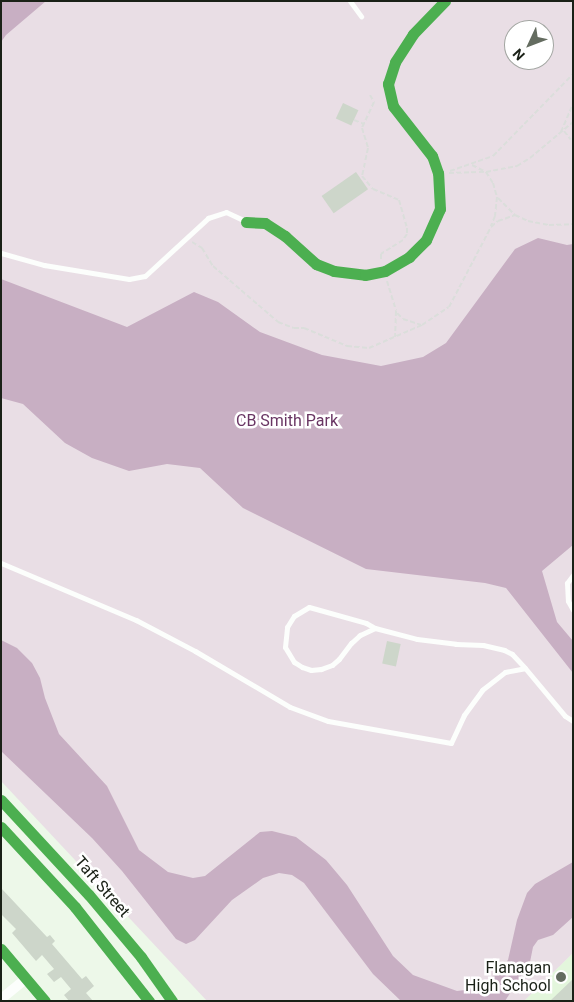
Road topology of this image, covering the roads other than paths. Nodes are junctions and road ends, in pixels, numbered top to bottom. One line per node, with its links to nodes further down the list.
1 (350, 1): 3 (lane)
2 (445, 1): 4 (street)
3 (361, 16)
4 (246, 222): 5 (lane)
5 (1, 253)
6 (1, 563): 12 (lane)
7 (573, 575): 8 (lane)
8 (567, 583): 9 (lane); 10 (lane)
9 (573, 590)
10 (573, 610)
11 (375, 628): 11 (lane); 12 (lane)
12 (525, 668): 13 (lane)
13 (573, 721)
14 (1, 800): 21 (street, Taft Street)
15 (1, 827): 20 (street, Taft Street)
16 (1, 949): 17 (street)
17 (27, 978): 18 (street); 19 (street)
18 (1, 999)
19 (45, 1001)
20 (150, 1001)
21 (172, 1001)

